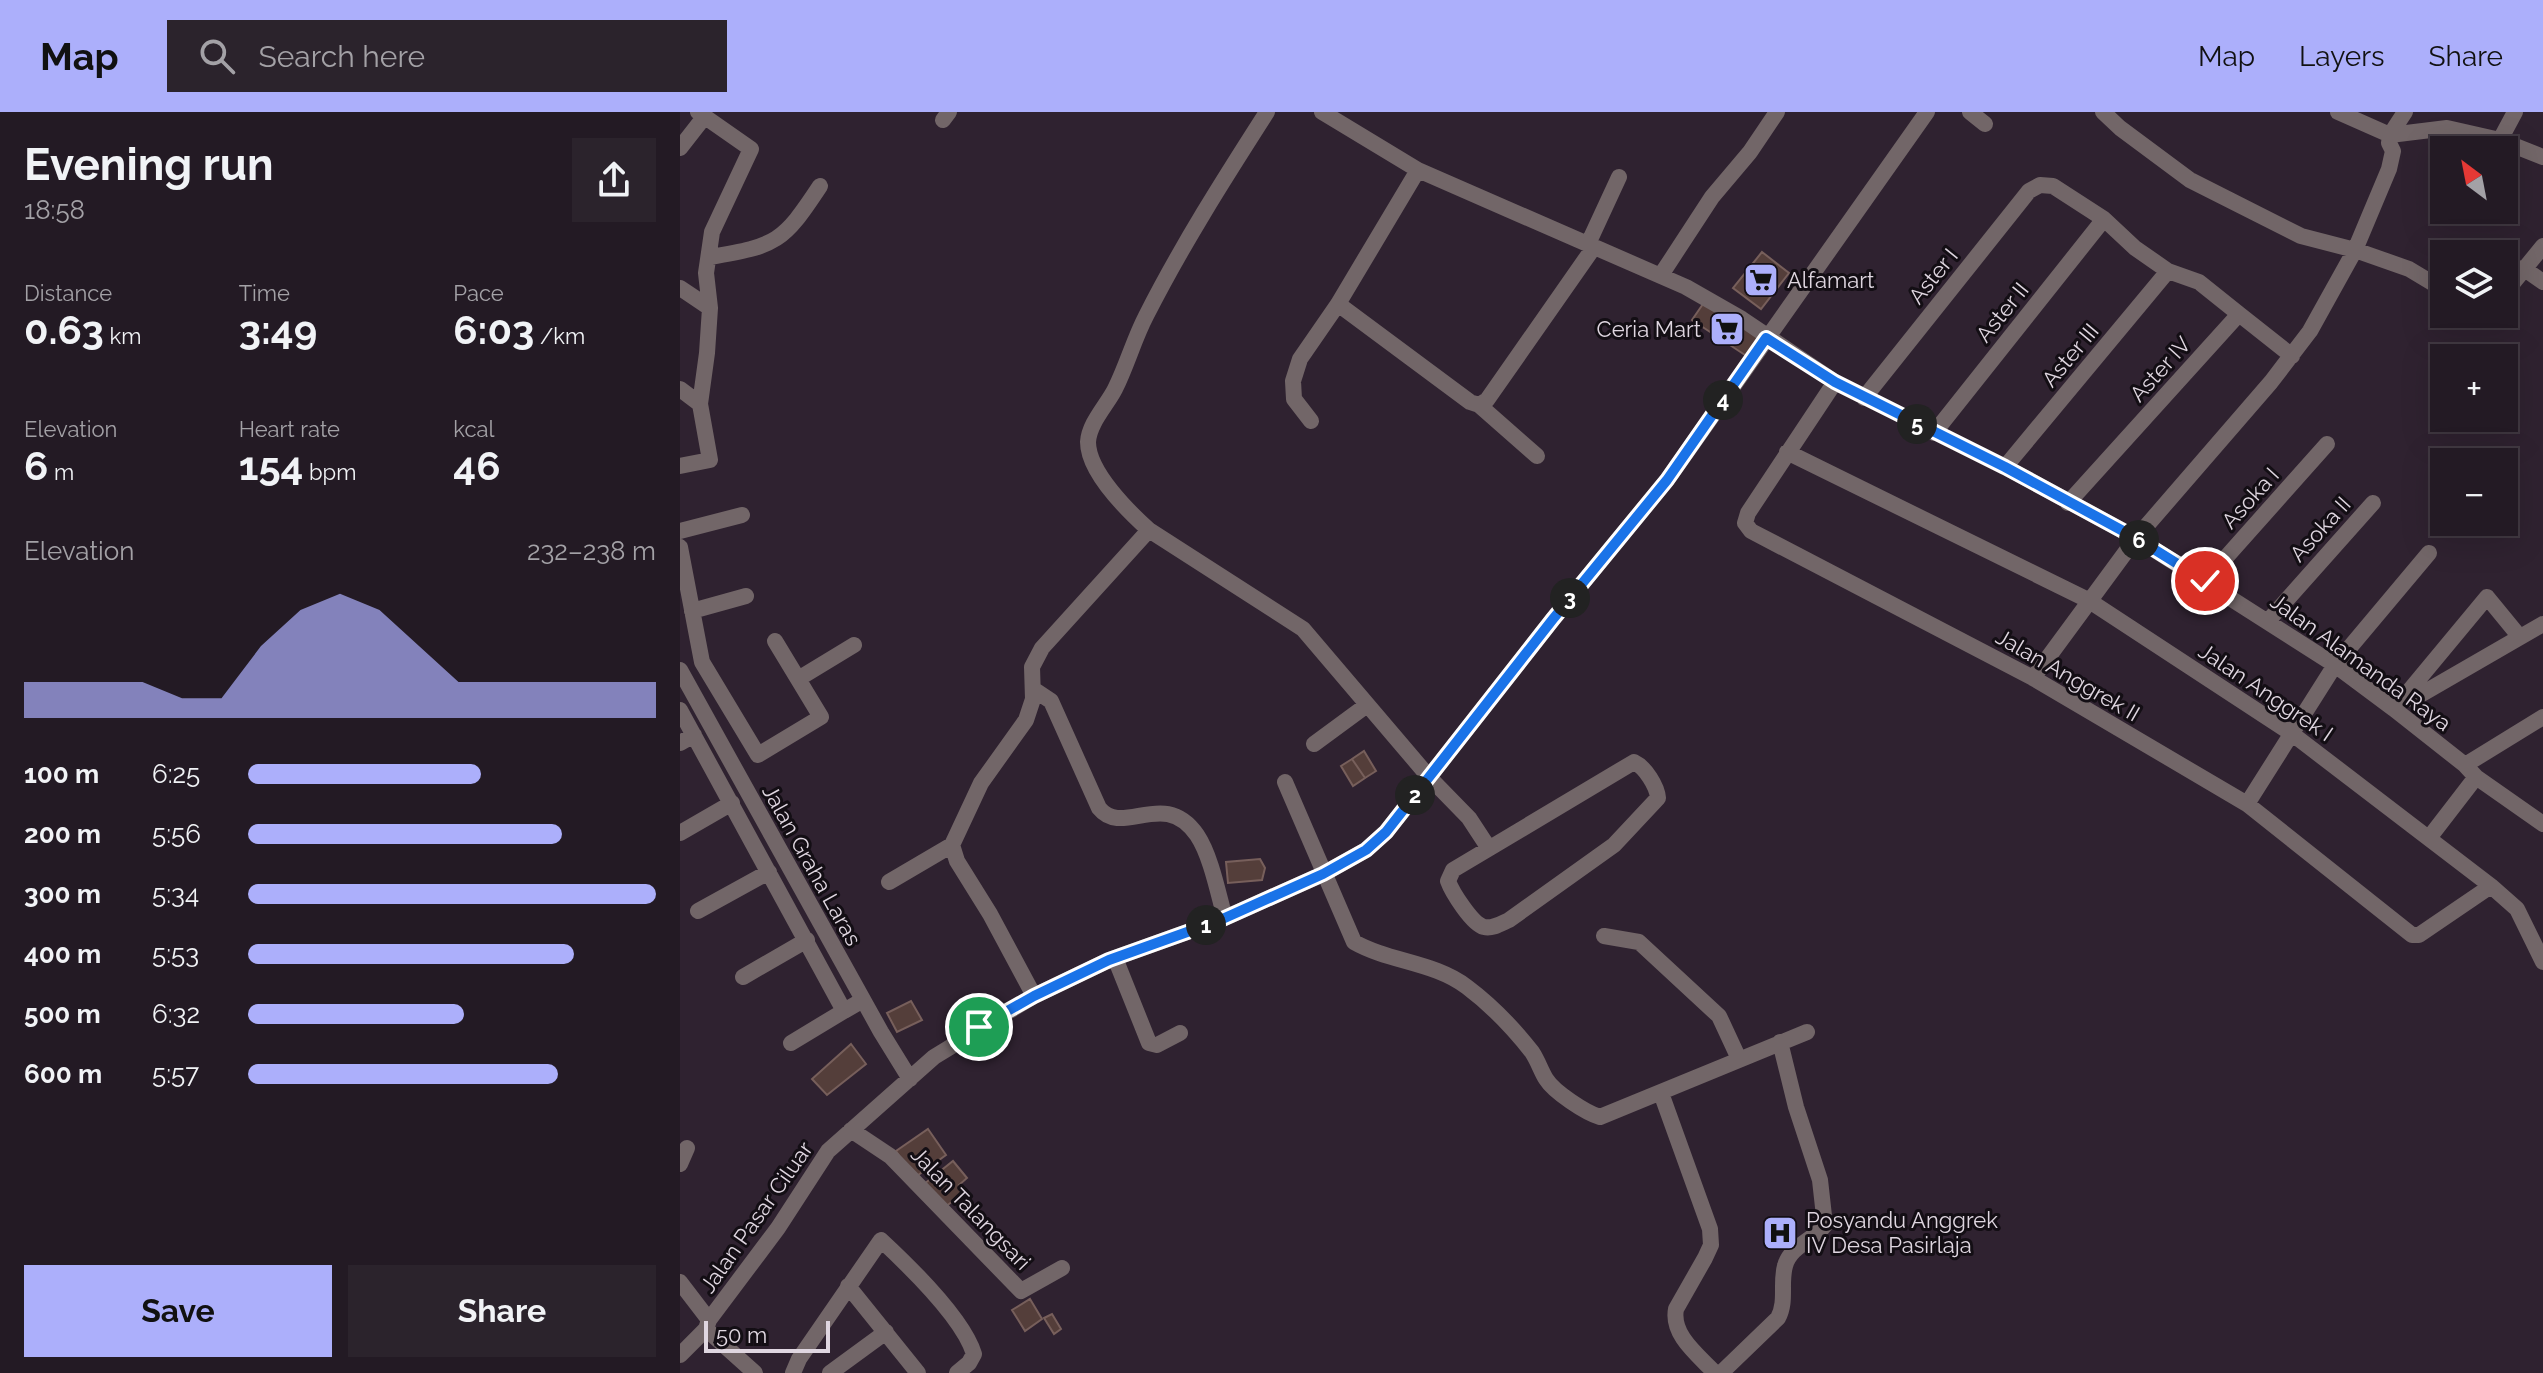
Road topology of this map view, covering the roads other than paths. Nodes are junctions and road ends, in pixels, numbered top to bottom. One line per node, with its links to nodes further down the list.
1 (1267, 112): 53 (street)
2 (1322, 112): 18 (street, Jalan Alamanda Raya)
3 (1777, 112): 28 (street)
4 (1927, 112): 36 (street, Jalan Pasar Ciluar)
5 (1970, 112): 11 (street)
6 (2103, 112): 24 (street)
7 (2338, 112): 12 (street)
8 (2405, 112): 12 (street)
9 (2515, 112): 14 (street)
10 (702, 114): 16 (street); 25 (street)
11 (1985, 124)
12 (2390, 135): 13 (street); 24 (street)
13 (2482, 136)
14 (2502, 136)
15 (2518, 147): 17 (street)
16 (680, 148)
17 (2543, 157)
18 (1418, 170): 22 (street, Jalan Alamanda Raya); 33 (street)
19 (1619, 177): 22 (street)
20 (820, 186): 25 (street)
21 (2104, 219): 27 (street); 40 (street, Aster I); 44 (street, Aster II)
22 (1591, 246): 28 (street, Jalan Alamanda Raya); 42 (street)
23 (2543, 246): 26 (street)
24 (2355, 250): 30 (street); 37 (street)
25 (710, 257): 34 (street)
26 (2523, 268): 29 (street); 31 (street)
27 (2168, 271): 35 (street); 49 (street, Aster III)
28 (1661, 275): 36 (street, Jalan Alamanda Raya)
29 (2518, 275)
30 (2430, 282)
31 (2543, 282)
32 (680, 288): 34 (street)
33 (1338, 304): 42 (street); 43 (street)
34 (710, 308): 41 (street)
35 (2239, 314): 37 (street); 50 (street, Aster IV)
36 (1766, 338): 38 (street, Jalan Alamanda Raya); 80 (street, Jalan Pasar Ciluar)
37 (2292, 356): 55 (street)
38 (1835, 382): 40 (street, Jalan Alamanda Raya); 46 (street, Jalan Anggrek II)
39 (680, 389): 41 (street)
40 (1864, 398): 44 (street, Jalan Alamanda Raya)
41 (700, 404): 48 (street)
42 (1479, 405): 47 (street)
43 (1311, 421)
44 (1934, 433): 49 (street, Jalan Alamanda Raya)
45 (2327, 444): 58 (street, Asoka I)
46 (1787, 452): 60 (street, Jalan Anggrek I); 69 (street, Jalan Anggrek II)
47 (1537, 456)
48 (680, 466)
49 (2005, 467): 50 (street, Jalan Alamanda Raya)
50 (2068, 503): 55 (street, Jalan Alamanda Raya)
51 (2373, 503): 62 (street, Asoka II)
52 (742, 515): 54 (street)
53 (1149, 530): 71 (street); 72 (street)
54 (680, 531)
55 (2136, 538): 58 (street, Jalan Alamanda Raya); 60 (street)
56 (680, 547): 61 (street, Jalan Graha Laras)
57 (2429, 553): 67 (street)
58 (2205, 581): 62 (street, Jalan Alamanda Raya)
59 (746, 596): 61 (street)
60 (2088, 600): 69 (street); 76 (street, Jalan Anggrek I)
61 (692, 611): 70 (street, Jalan Graha Laras)
62 (2268, 621): 67 (street, Jalan Alamanda Raya)
63 (2543, 624): 64 (street)
64 (2519, 636): 73 (street); 73 (street)
65 (775, 641): 70 (street, Jalan Graha Laras)
66 (854, 645): 70 (street)
67 (2335, 665): 73 (street, Jalan Alamanda Raya); 76 (street)
68 (680, 675): 101 (street, Jalan Graha Laras)
69 (2033, 678): 83 (street, Jalan Anggrek II)
70 (798, 679)
71 (1033, 689): 87 (street); 94 (street)
72 (1367, 705): 78 (street); 80 (street)
73 (2398, 705): 79 (street, Jalan Alamanda Raya)
74 (680, 710): 77 (street)
75 (2543, 717): 79 (street)
76 (2291, 733): 83 (street); 86 (street, Jalan Anggrek I)
77 (687, 739): 82 (street)
78 (1314, 744)
79 (2470, 771): 84 (street, Jalan Alamanda Raya); 86 (street)
80 (1429, 777): 88 (street); 90 (street, Jalan Pasar Ciluar)
81 (1285, 782): 90 (street)
82 (732, 803): 85 (street); 89 (street)
83 (2247, 804): 92 (street, Jalan Anggrek II)
84 (2540, 818)
85 (680, 833)
86 (2429, 838): 92 (street, Jalan Anggrek I)
87 (952, 845): 91 (street); 100 (street)
88 (1488, 847): 88 (street)
89 (769, 872): 93 (street); 96 (street)
90 (1323, 874): 94 (street, Jalan Pasar Ciluar); 109 (street)
91 (889, 882)
92 (2491, 886): 98 (street, Jalan Anggrek I)
93 (698, 911)
94 (1225, 918): 97 (street, Jalan Pasar Ciluar)
95 (1604, 936): 107 (street)
96 (807, 940): 99 (street); 102 (street)
97 (1115, 958): 100 (street, Jalan Pasar Ciluar); 104 (street)
98 (2543, 962)
99 (743, 977)
100 (1034, 996): 108 (street, Jalan Pasar Ciluar)
101 (863, 1000): 102 (street); 108 (street, Jalan Graha Laras)
102 (844, 1011): 106 (street)
103 (1807, 1032): 105 (street)
104 (1180, 1033)
105 (1780, 1042): 107 (street); 124 (street)
106 (791, 1043)
107 (1739, 1059): 109 (street)
108 (910, 1079): 110 (street, Jalan Pasar Ciluar)
109 (1661, 1093): 124 (street)
110 (851, 1130): 113 (street, Jalan Talangsari); 116 (street, Jalan Pasar Ciluar)
111 (687, 1148): 112 (street)
112 (680, 1164)
113 (1062, 1268)
114 (680, 1282): 116 (street)
115 (848, 1286): 117 (street); 120 (street); 123 (street)
116 (707, 1324): 118 (street, Jalan Pasar Ciluar); 119 (street)
117 (886, 1332): 121 (street); 122 (street)
118 (680, 1355)
119 (755, 1373)
120 (793, 1373)
121 (830, 1373)
122 (918, 1373)
123 (957, 1373)
124 (1718, 1373)

